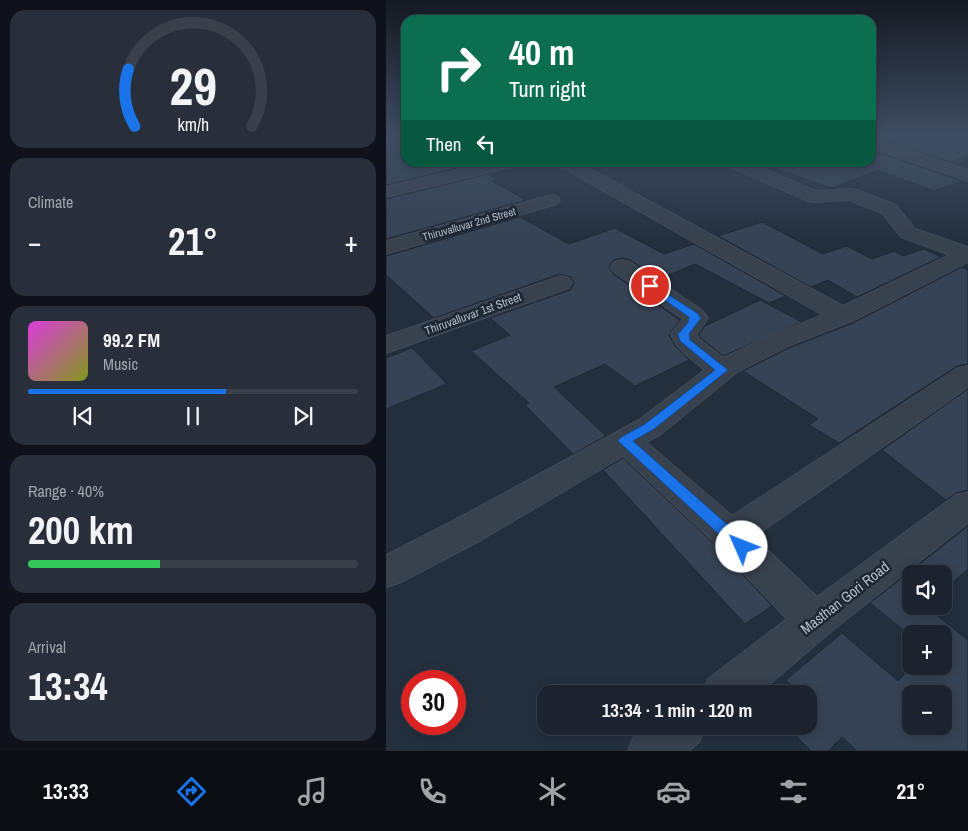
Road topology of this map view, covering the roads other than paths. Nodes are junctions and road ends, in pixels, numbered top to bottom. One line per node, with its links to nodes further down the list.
1 (474, 171): 6 (street)
2 (580, 171): 12 (street)
3 (753, 171): 9 (street)
4 (953, 171): 5 (street)
5 (968, 176)
6 (386, 192)
7 (551, 200): 8 (street, Thiruvalluvar 2nd Street)
8 (386, 248)
9 (967, 254): 12 (street)
10 (622, 267): 14 (street)
11 (561, 283): 13 (street, Thiruvalluvar 1st Street)
12 (843, 316): 14 (street)
13 (386, 345)
14 (722, 370): 16 (street)
15 (968, 374): 18 (street)
16 (625, 441): 18 (street); 19 (street)
17 (968, 504): 20 (street, Masthan Gori Road)
18 (730, 534): 20 (street)
19 (386, 572)
20 (815, 621): 21 (street, Masthan Gori Road)
21 (735, 685)
22 (672, 735): 23 (street)
23 (652, 751)

